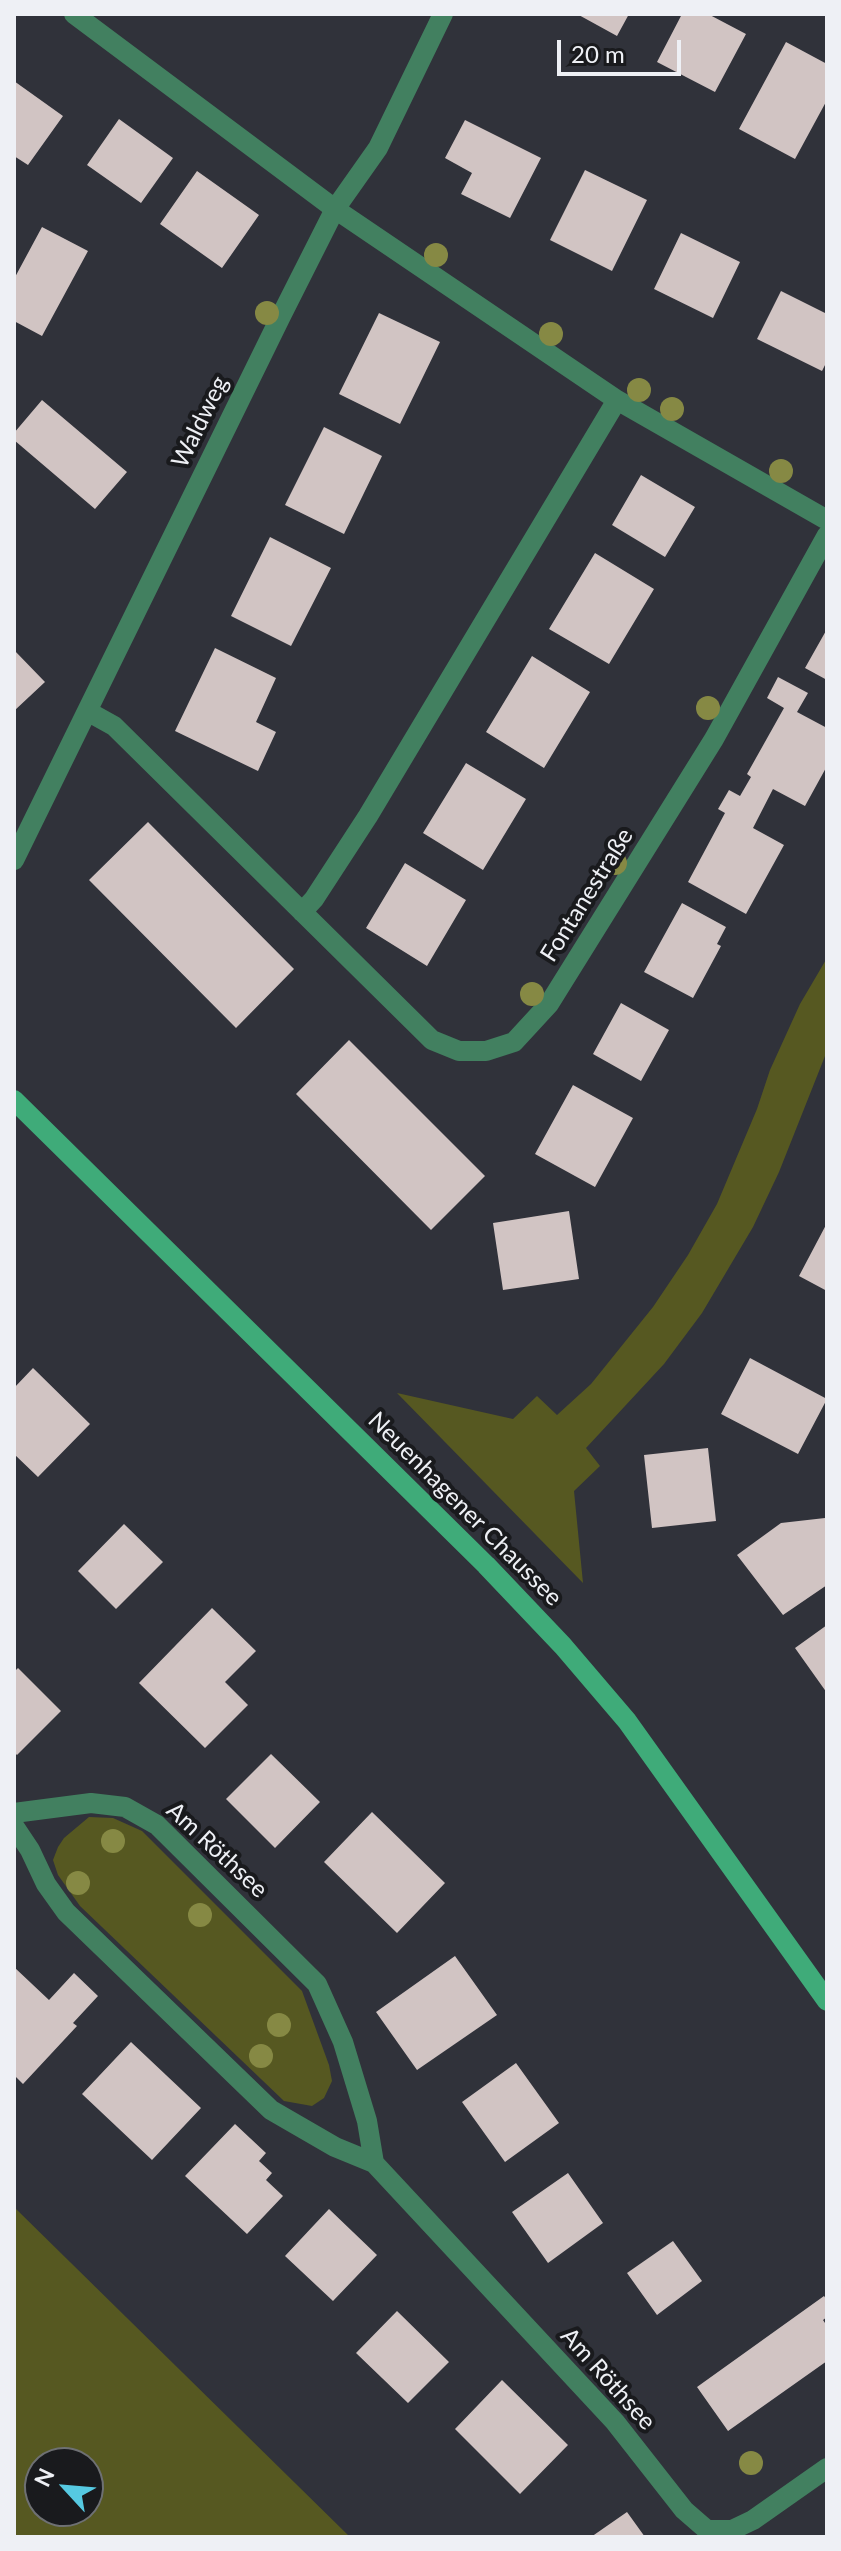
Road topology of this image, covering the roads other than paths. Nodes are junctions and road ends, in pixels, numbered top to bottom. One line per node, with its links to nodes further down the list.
1 (74, 14): 3 (street)
2 (443, 14): 3 (street, Waldweg)
3 (335, 209): 4 (street); 6 (street, Waldweg)
4 (617, 400): 5 (street); 8 (street)
5 (825, 519): 8 (street, Fontanestraße)
6 (87, 711): 7 (street, Waldweg); 8 (street, Fontanestraße)
7 (14, 860)
8 (302, 912)
9 (14, 1100): 12 (street, Neuenhagener Chaussee)
10 (14, 1813): 13 (street, Am Röthsee)
11 (14, 1826): 13 (street, Am Röthsee)
12 (827, 2001)
13 (374, 2163): 14 (street, Am Röthsee)
14 (827, 2468)

